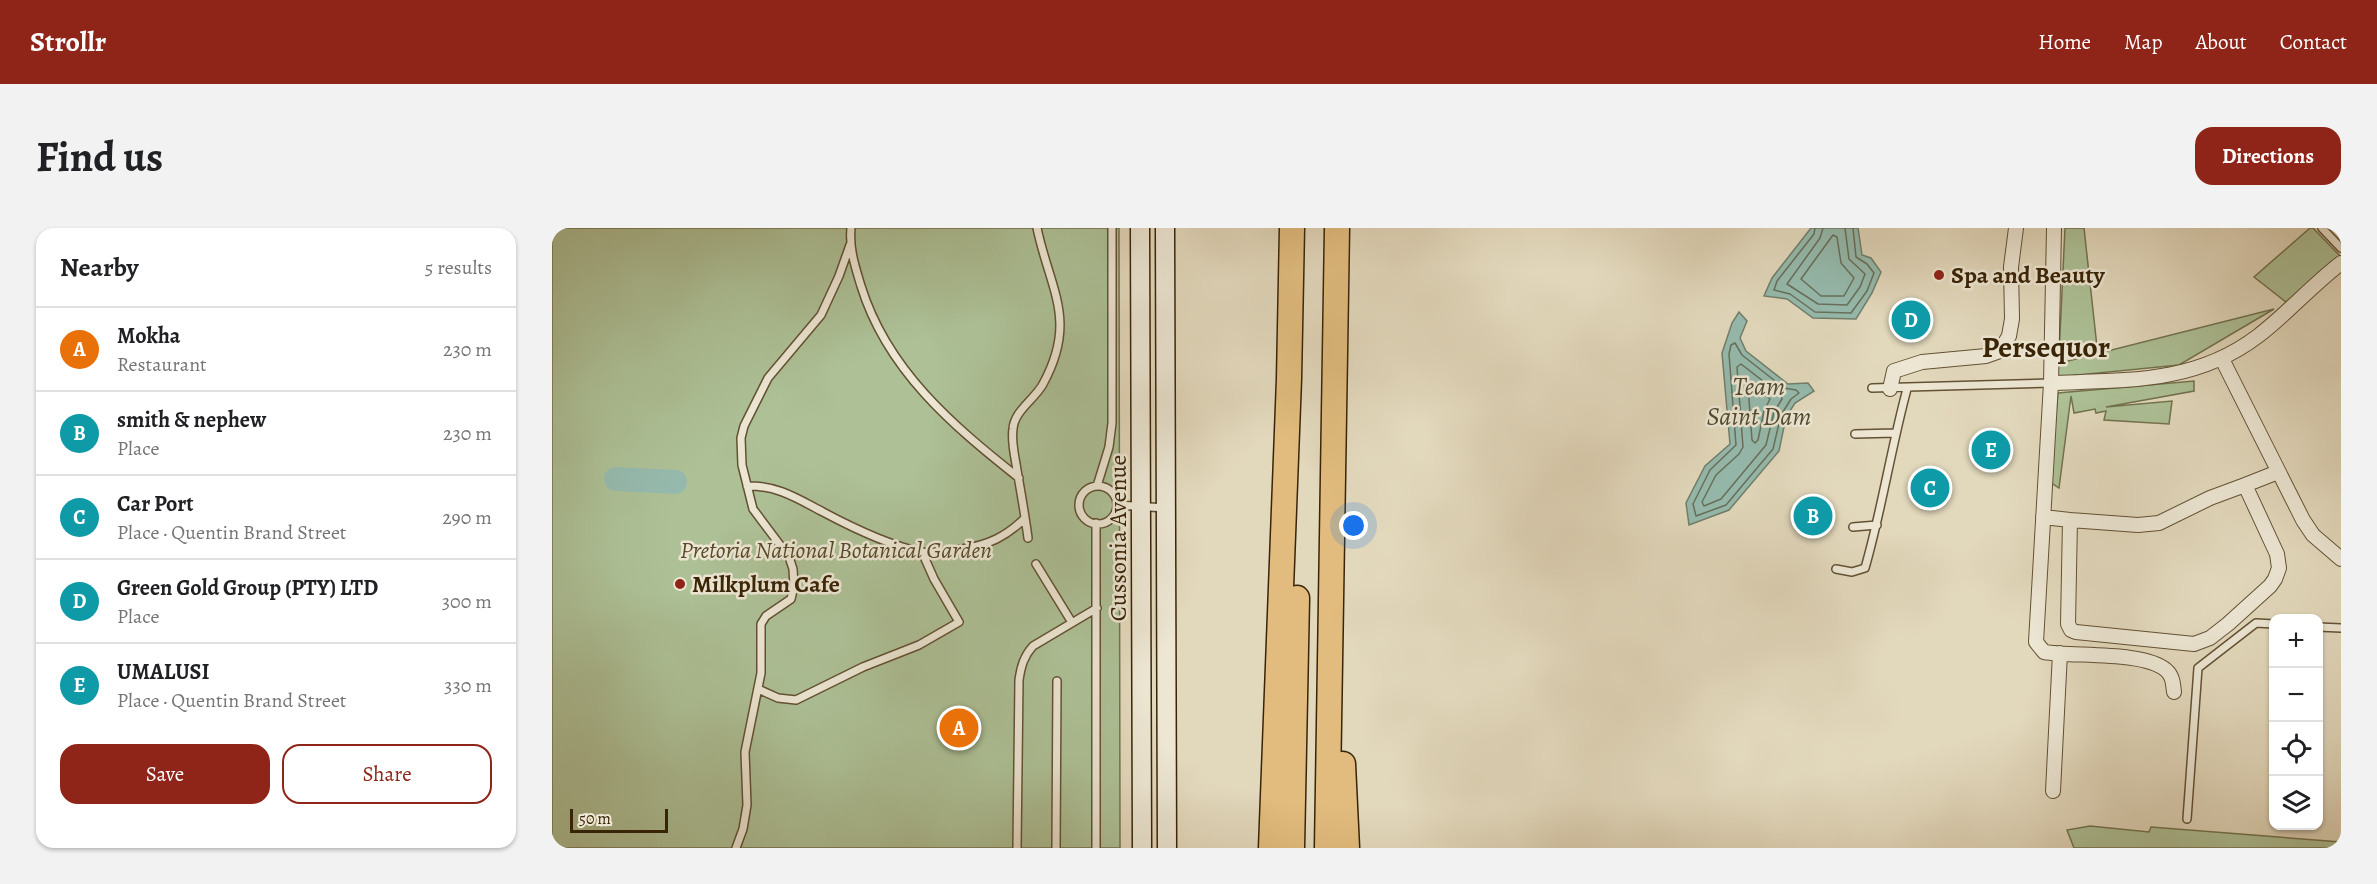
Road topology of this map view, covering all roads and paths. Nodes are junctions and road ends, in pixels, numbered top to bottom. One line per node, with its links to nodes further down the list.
1 (852, 228): 12 (lane)
2 (1037, 228): 24 (lane)
3 (1112, 228): 27 (lane)
4 (1140, 228): 29 (main road, Cussonia Avenue)
5 (1165, 228): 30 (main road, Cussonia Avenue)
6 (1292, 228): 59 (highway)
7 (1303, 228): 60 (highway)
8 (1337, 228): 20 (highway)
9 (2016, 228): 19 (street)
10 (2054, 228): 16 (street)
11 (2322, 228): 13 (lane)
12 (850, 245): 24 (lane); 26 (lane)
13 (2341, 248)
14 (2341, 263): 15 (street)
15 (2222, 359): 16 (street); 23 (street)
16 (2051, 383): 18 (lane); 31 (street)
17 (1872, 388): 19 (lane)
18 (1907, 388): 19 (lane); 21 (lane)
19 (1890, 389)
20 (1334, 417): 61 (highway); 62 (highway)
21 (1895, 433): 22 (lane); 35 (lane)
22 (1855, 434)
23 (2278, 472): 25 (street); 39 (street)
24 (1019, 478): 32 (lane)
25 (2245, 485): 33 (street); 33 (street)
26 (747, 486): 38 (lane); 49 (lane)
27 (1097, 486): 28 (lane); 34 (lane)
28 (1117, 505): 29 (lane); 34 (lane)
29 (1142, 507): 30 (lane); 57 (main road, Cussonia Avenue)
30 (1166, 508): 58 (main road, Cussonia Avenue)
31 (2043, 517): 33 (street); 47 (street)
32 (1025, 518): 37 (lane); 38 (lane)
33 (2070, 520)
34 (1096, 523): 42 (lane)
35 (1877, 525): 36 (lane); 41 (lane)
36 (1852, 527)
37 (1028, 538)
38 (922, 552): 49 (lane)
39 (2341, 559)
40 (1036, 564): 43 (lane)
41 (1836, 569)
42 (1097, 608): 43 (lane); 56 (lane)
43 (1071, 621): 54 (lane)
44 (2269, 624): 52 (lane)
45 (2323, 627): 46 (lane)
46 (2341, 628)
47 (2060, 653): 50 (street); 51 (street)
48 (1057, 681): 55 (lane)
49 (758, 689): 53 (lane)
50 (2174, 692)
51 (2053, 791)
52 (2187, 819)
53 (736, 848)
54 (1017, 848)
55 (1056, 848)
56 (1096, 848)
57 (1142, 848)
58 (1167, 848)
59 (1271, 848)
60 (1292, 848)
61 (1327, 848)
62 (1347, 848)

